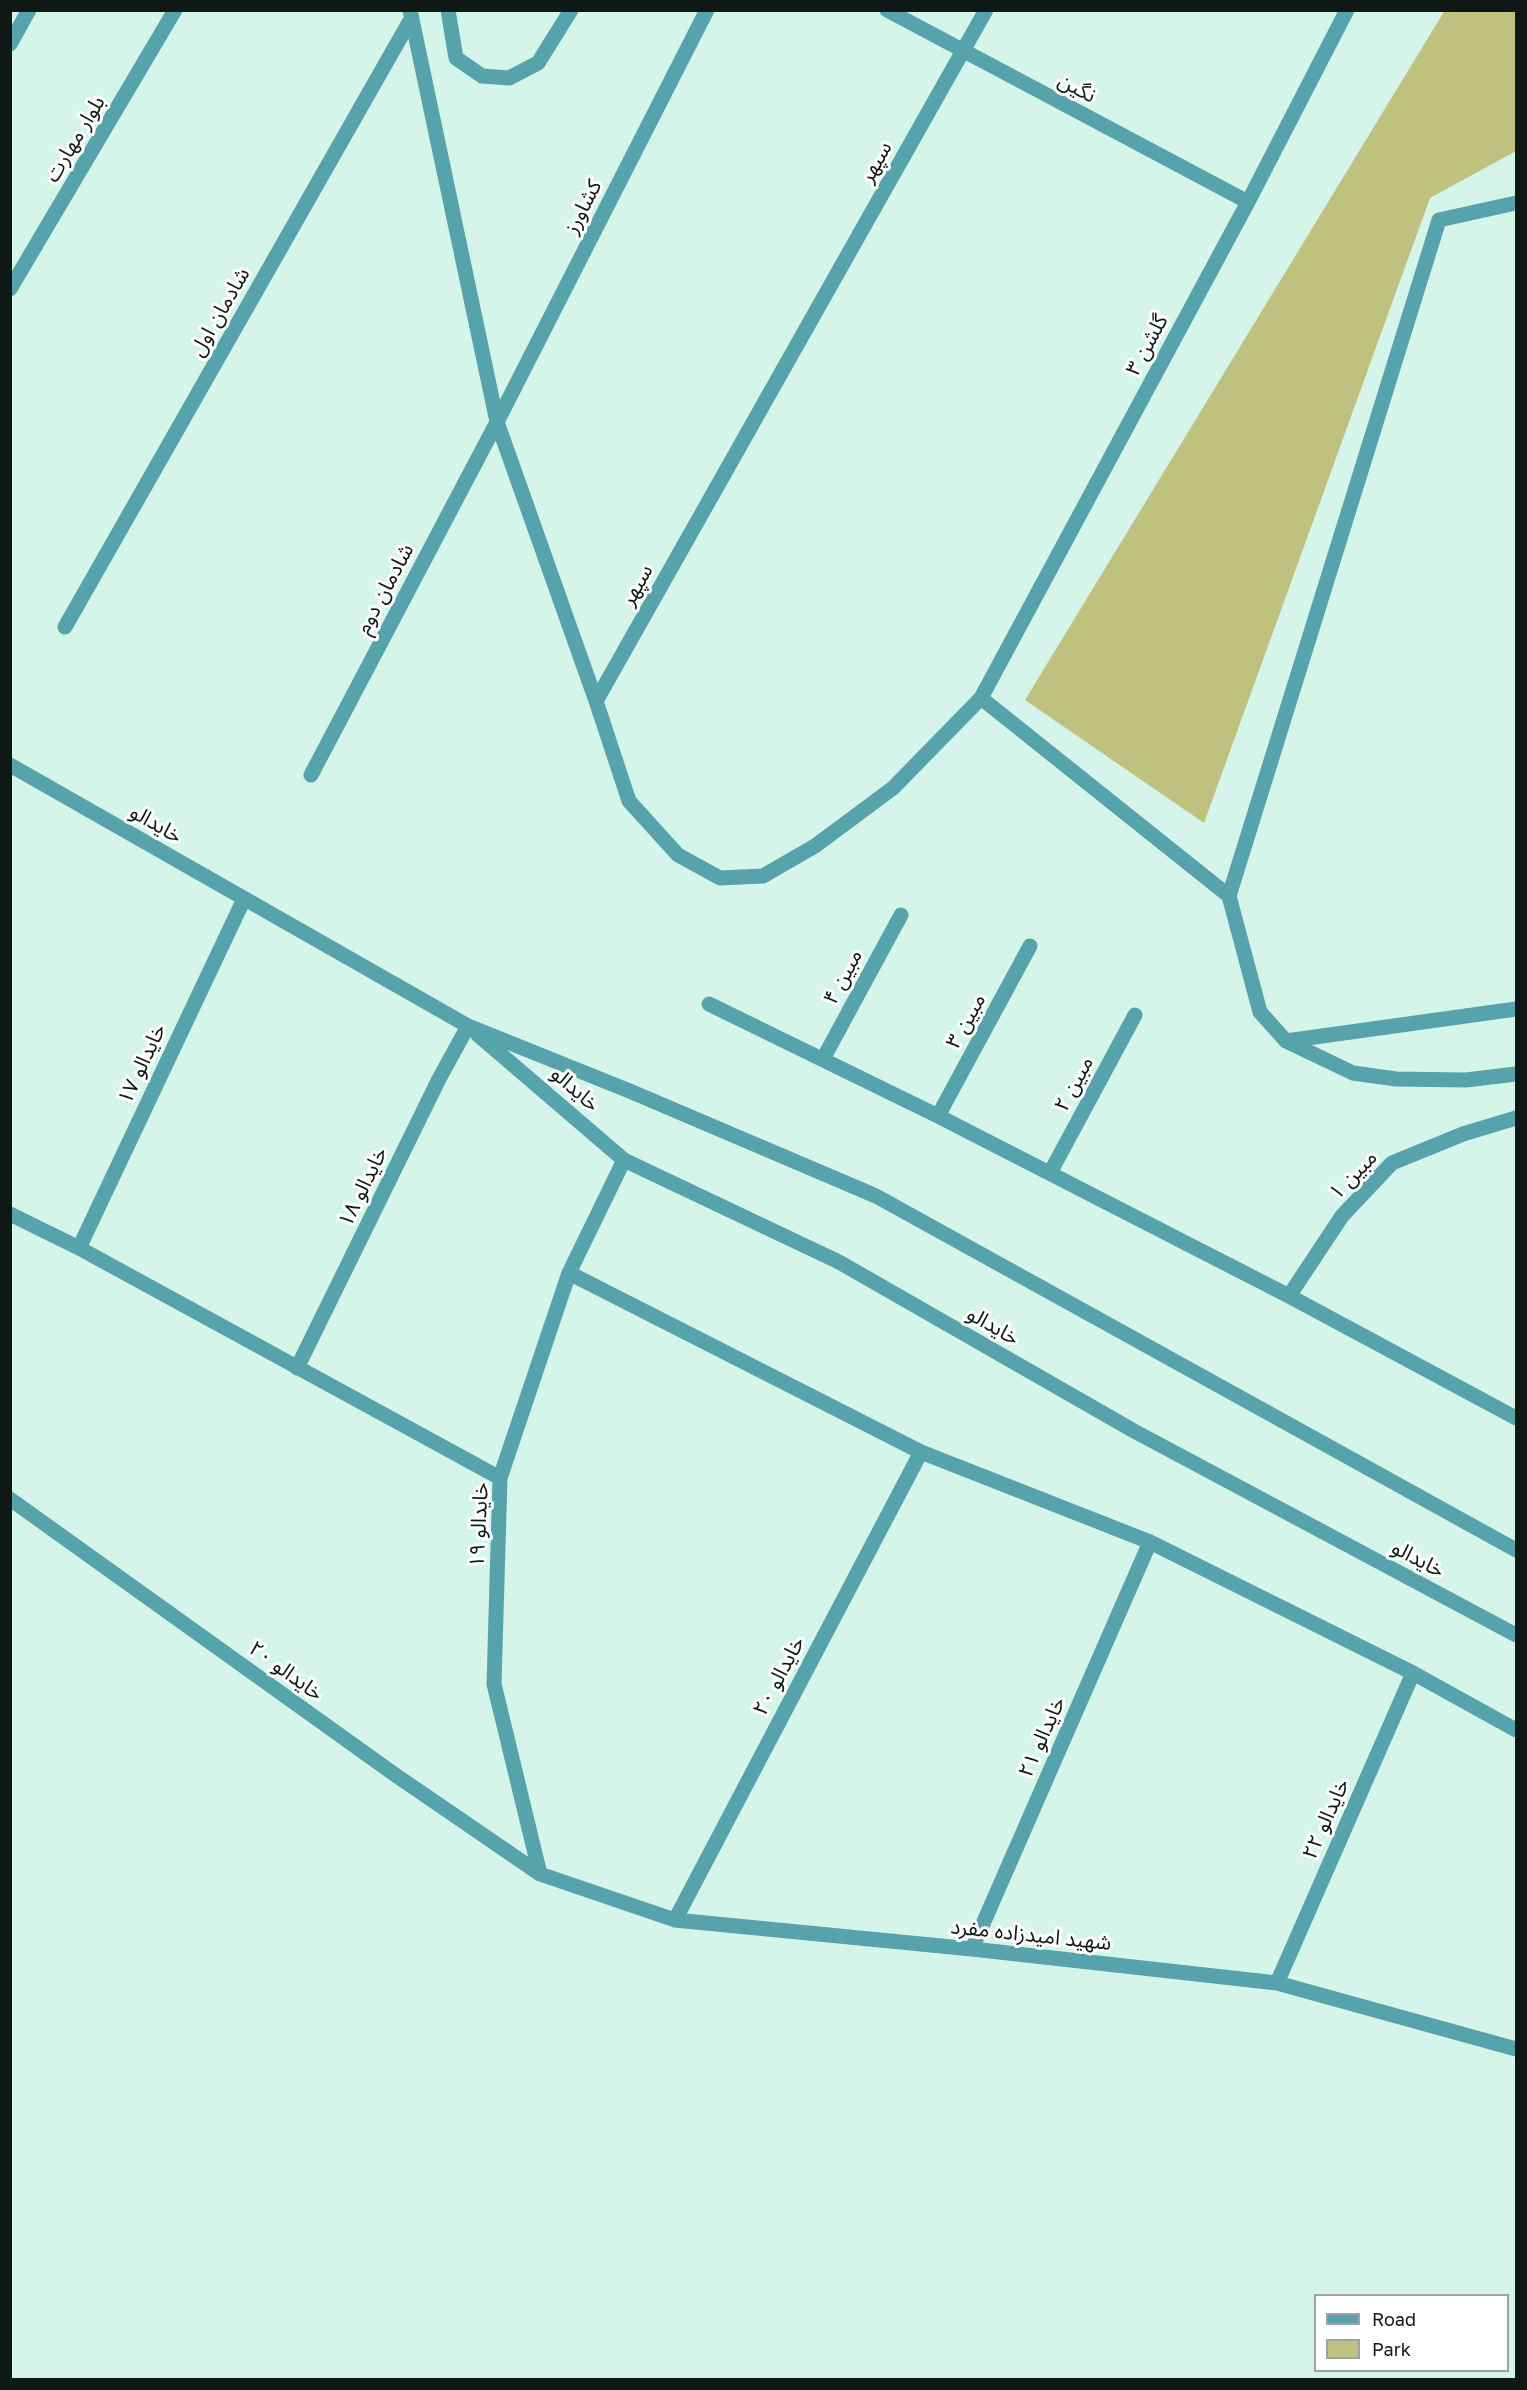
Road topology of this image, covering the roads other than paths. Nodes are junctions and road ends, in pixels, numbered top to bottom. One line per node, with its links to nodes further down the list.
1 (29, 10): 10 (street)
2 (175, 10): 14 (street, بلوار مهارت)
3 (448, 10): 4 (street)
4 (571, 10)
5 (707, 10): 15 (street, کشاورز)
6 (887, 10): 11 (street, نگین)
7 (986, 10): 11 (street, سپهر)
8 (1347, 10): 12 (street, گلشن ۳)
9 (410, 15): 15 (street); 16 (street, شادمان اول)
10 (10, 44)
11 (962, 51): 12 (street, نگین); 18 (street, سپهر)
12 (1248, 202): 17 (street, گلشن ۳)
13 (1516, 203): 21 (street)
14 (10, 289)
15 (497, 422): 18 (street); 20 (street, شادمان دوم)
16 (65, 627)
17 (981, 698): 18 (street); 21 (street)
18 (596, 701)
19 (10, 765): 22 (street, خایدالو)
20 (310, 776)
21 (1229, 897): 29 (street)
22 (244, 898): 28 (street, خایدالو); 37 (street, خایدالو ۱۷)
23 (901, 915): 30 (street, مبین ۴)
24 (1030, 946): 32 (street, مبین ۳)
25 (709, 1004): 30 (street)
26 (1516, 1010): 29 (street)
27 (1135, 1015): 35 (street, مبین ۲)
28 (468, 1026): 34 (street, خایدالو); 40 (street, خایدالو ۱۸); 46 (street, خایدالو)
29 (1286, 1041): 31 (street)
30 (823, 1059): 32 (street)
31 (1516, 1074)
32 (938, 1116): 35 (street)
33 (1516, 1118): 39 (street, مبین ۱)
34 (624, 1160): 38 (street, خایدالو ۱۹); 47 (street, خایدالو)
35 (1050, 1173): 39 (street)
36 (10, 1214): 37 (street)
37 (79, 1248): 40 (street)
38 (569, 1273): 42 (street); 43 (street, خایدالو ۱۹)
39 (1290, 1296): 41 (street)
40 (297, 1368): 43 (street)
41 (1516, 1418)
42 (921, 1452): 45 (street); 51 (street, خایدالو ۲۰)
43 (501, 1478): 50 (street, خایدالو ۱۹)
44 (10, 1499): 50 (street, خایدالو ۲۰)
45 (1150, 1542): 48 (street); 52 (street, خایدالو ۲۱)
46 (1516, 1550)
47 (1516, 1635)
48 (1413, 1673): 49 (street); 53 (street, خایدالو ۲۲)
49 (1516, 1730)
50 (540, 1874): 51 (street, شهید امیدزاده مفرد)
51 (675, 1920): 52 (street, شهید امیدزاده مفرد)
52 (972, 1949): 53 (street, شهید امیدزاده مفرد)
53 (1277, 1983): 54 (street, شهید امیدزاده مفرد)
54 (1516, 2049)

